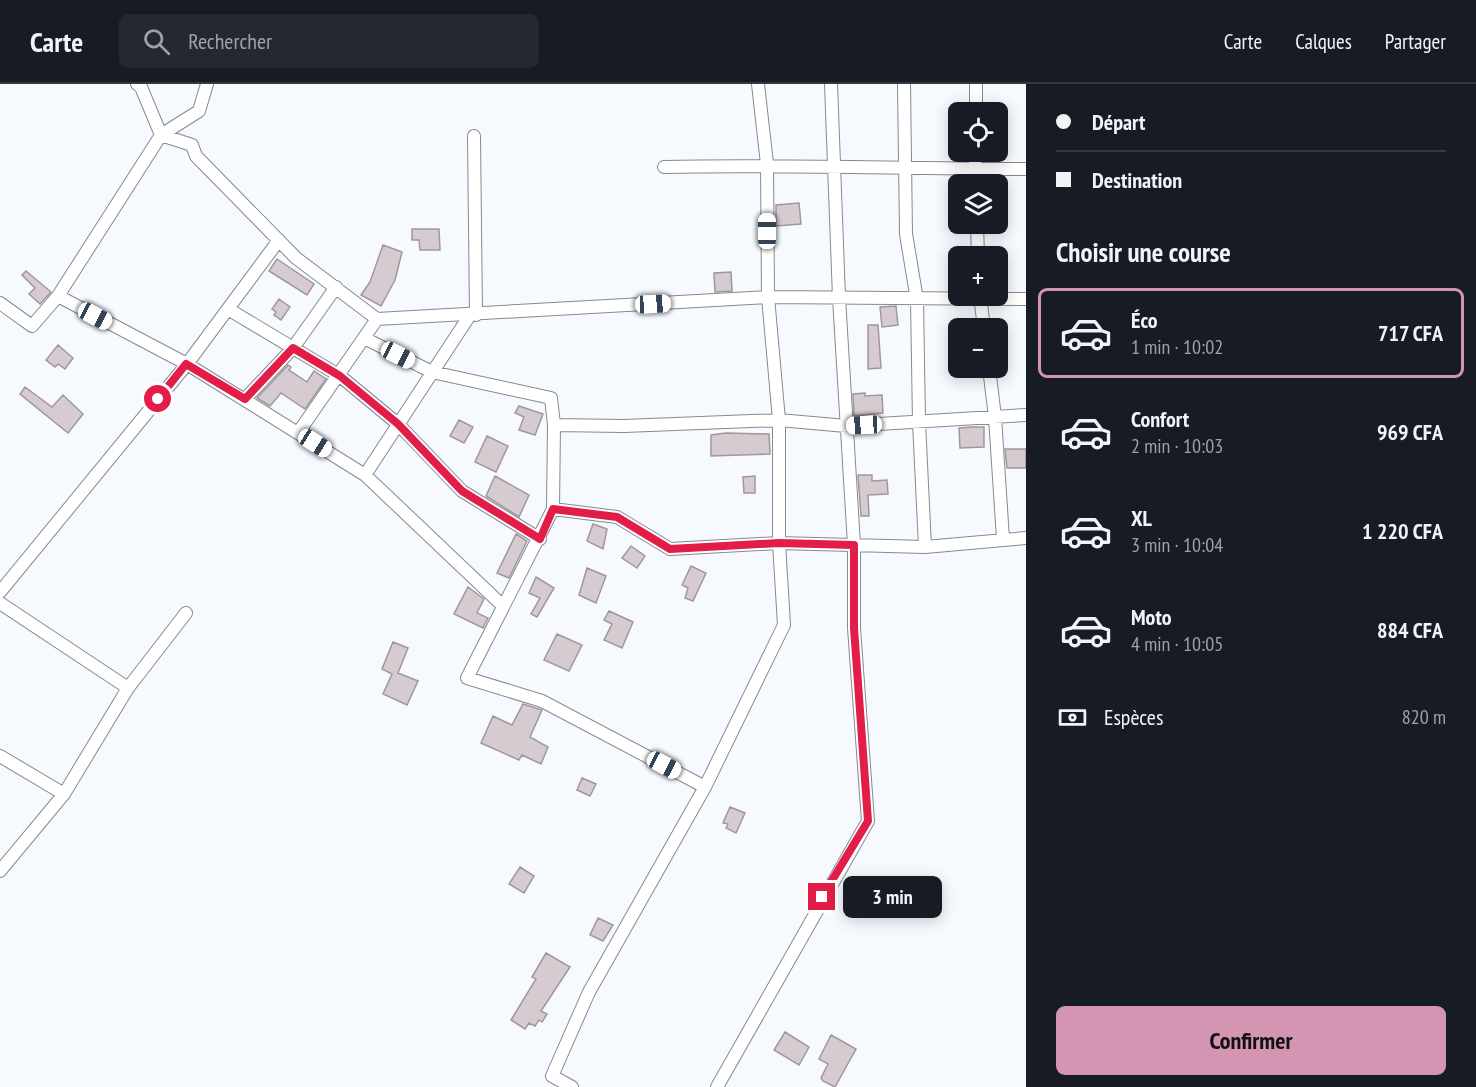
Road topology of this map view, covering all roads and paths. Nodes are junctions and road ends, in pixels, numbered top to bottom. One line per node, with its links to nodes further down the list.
1 (137, 84): 8 (street)
2 (207, 84): 8 (street)
3 (758, 84): 11 (street)
4 (831, 84): 13 (street)
5 (904, 84): 14 (street)
6 (976, 84): 7 (street)
7 (976, 102)
8 (161, 135): 18 (street); 20 (street)
9 (474, 136): 29 (street)
10 (974, 162): 15 (street)
11 (767, 164): 12 (street); 13 (street); 21 (street)
12 (664, 167)
13 (835, 168): 14 (street); 22 (street)
14 (904, 169): 15 (street); 26 (street)
15 (974, 169): 16 (street); 17 (street)
16 (1026, 169)
17 (974, 174)
18 (279, 240): 19 (street); 28 (street)
19 (336, 288): 30 (street); 32 (street)
20 (58, 296): 27 (street); 33 (street)
21 (768, 297): 22 (street); 29 (street); 40 (street)
22 (839, 298): 26 (street); 44 (street)
23 (1008, 298): 25 (street)
24 (948, 299): 26 (street)
25 (1026, 299)
26 (917, 300): 41 (street)
27 (0, 303)
28 (228, 309): 32 (street); 33 (street)
29 (473, 315): 30 (street); 34 (street)
30 (377, 319): 31 (street)
31 (364, 338): 34 (street); 35 (street)
32 (293, 348): 35 (street); 37 (street)
33 (186, 364): 37 (street); 54 (street)
34 (432, 372): 42 (street); 43 (street)
35 (340, 376): 42 (street); 45 (street)
36 (990, 378): 39 (street)
37 (245, 399): 45 (street)
38 (1026, 415): 39 (street)
39 (995, 417): 41 (street); 50 (street)
40 (779, 420): 43 (street); 44 (street); 51 (street)
41 (919, 422): 44 (street); 53 (street)
42 (398, 424): 46 (street); 49 (street)
43 (554, 425): 47 (street)
44 (846, 426): 52 (street)
45 (298, 433): 46 (street)
46 (365, 475): 56 (street)
47 (553, 509): 49 (street); 51 (street)
48 (1026, 538): 50 (street)
49 (540, 539): 56 (street)
50 (1003, 539): 53 (street)
51 (779, 543): 52 (street); 60 (street)
52 (854, 545): 53 (street); 64 (street)
53 (925, 547)
54 (0, 592)
55 (0, 603): 58 (street)
56 (503, 606): 60 (street)
57 (186, 613): 58 (street)
58 (128, 688): 61 (street)
59 (0, 756): 61 (street)
60 (705, 787): 63 (street)
61 (64, 794): 62 (street)
62 (0, 871)
63 (572, 1087)
64 (717, 1087)

